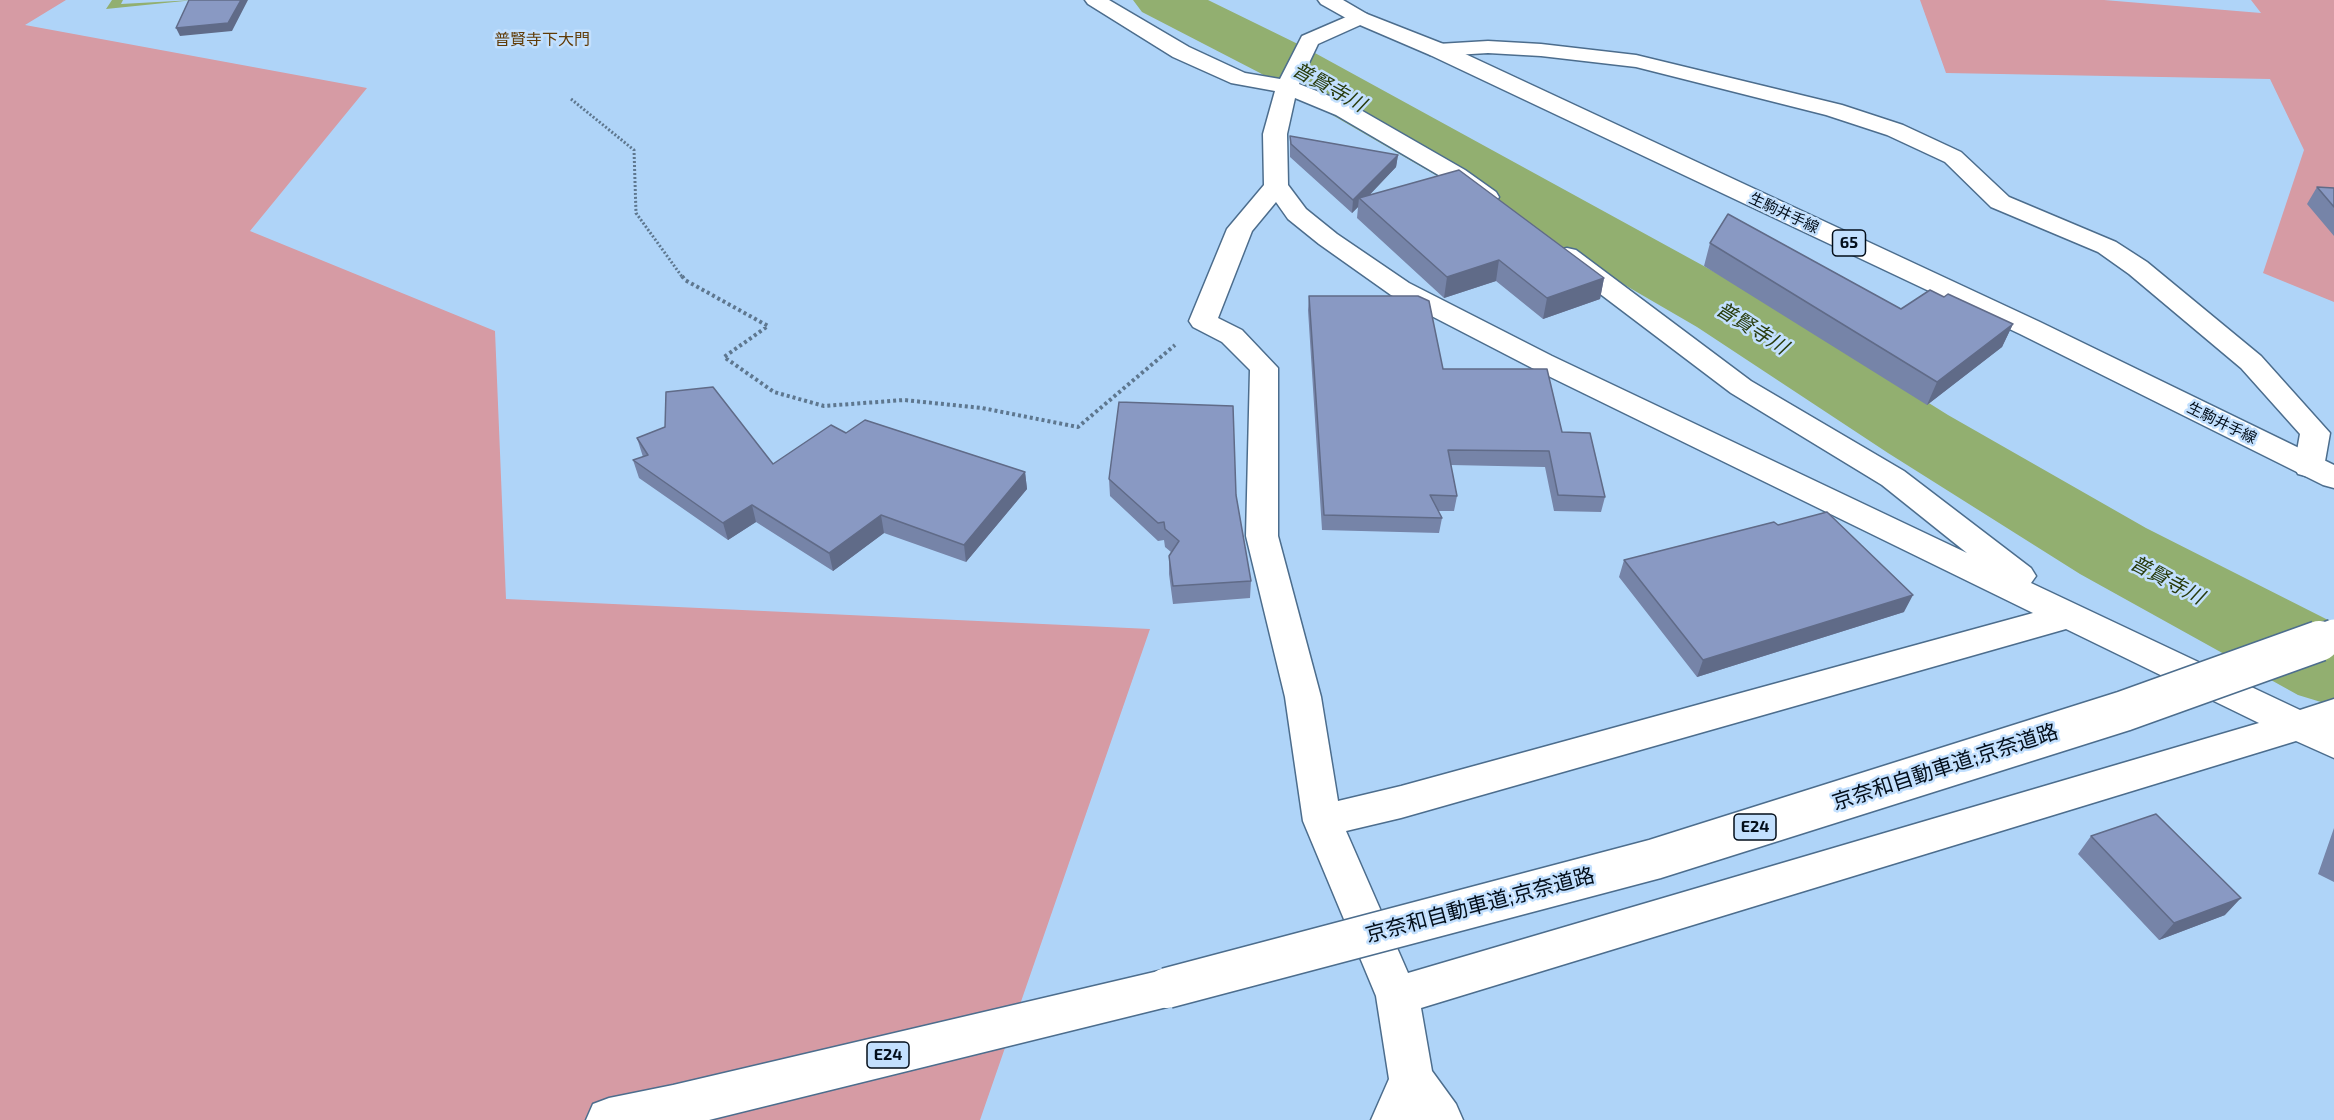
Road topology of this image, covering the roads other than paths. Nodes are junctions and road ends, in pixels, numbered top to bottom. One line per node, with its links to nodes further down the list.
1 (1095, 0): 5 (main road)
2 (1328, 0): 3 (main road, 生駒井手線 / 65)
3 (1360, 18): 4 (main road, 生駒井手線 / 65); 5 (main road)
4 (1438, 50): 9 (main road, 生駒井手線 / 65); 9 (main road)
5 (1287, 87): 6 (main road); 7 (main road)
6 (1276, 186): 11 (main road); 15 (main road)
7 (1504, 210)
8 (1551, 245): 11 (main road)
9 (2309, 466): 10 (main road, 生駒井手線 / 65)
10 (2334, 478)
11 (2071, 615): 13 (main road); 15 (main road)
12 (2334, 635): 18 (main road, 京奈和自動車道;京奈道路 / E24, bridge)
13 (2316, 719): 14 (main road); 16 (main road)
14 (2334, 743)
15 (1322, 821): 16 (main road)
16 (1397, 996): 17 (main road)
17 (1411, 1079): 19 (main road); 20 (main road)
18 (609, 1120)
19 (1394, 1120)
20 (1440, 1120)

